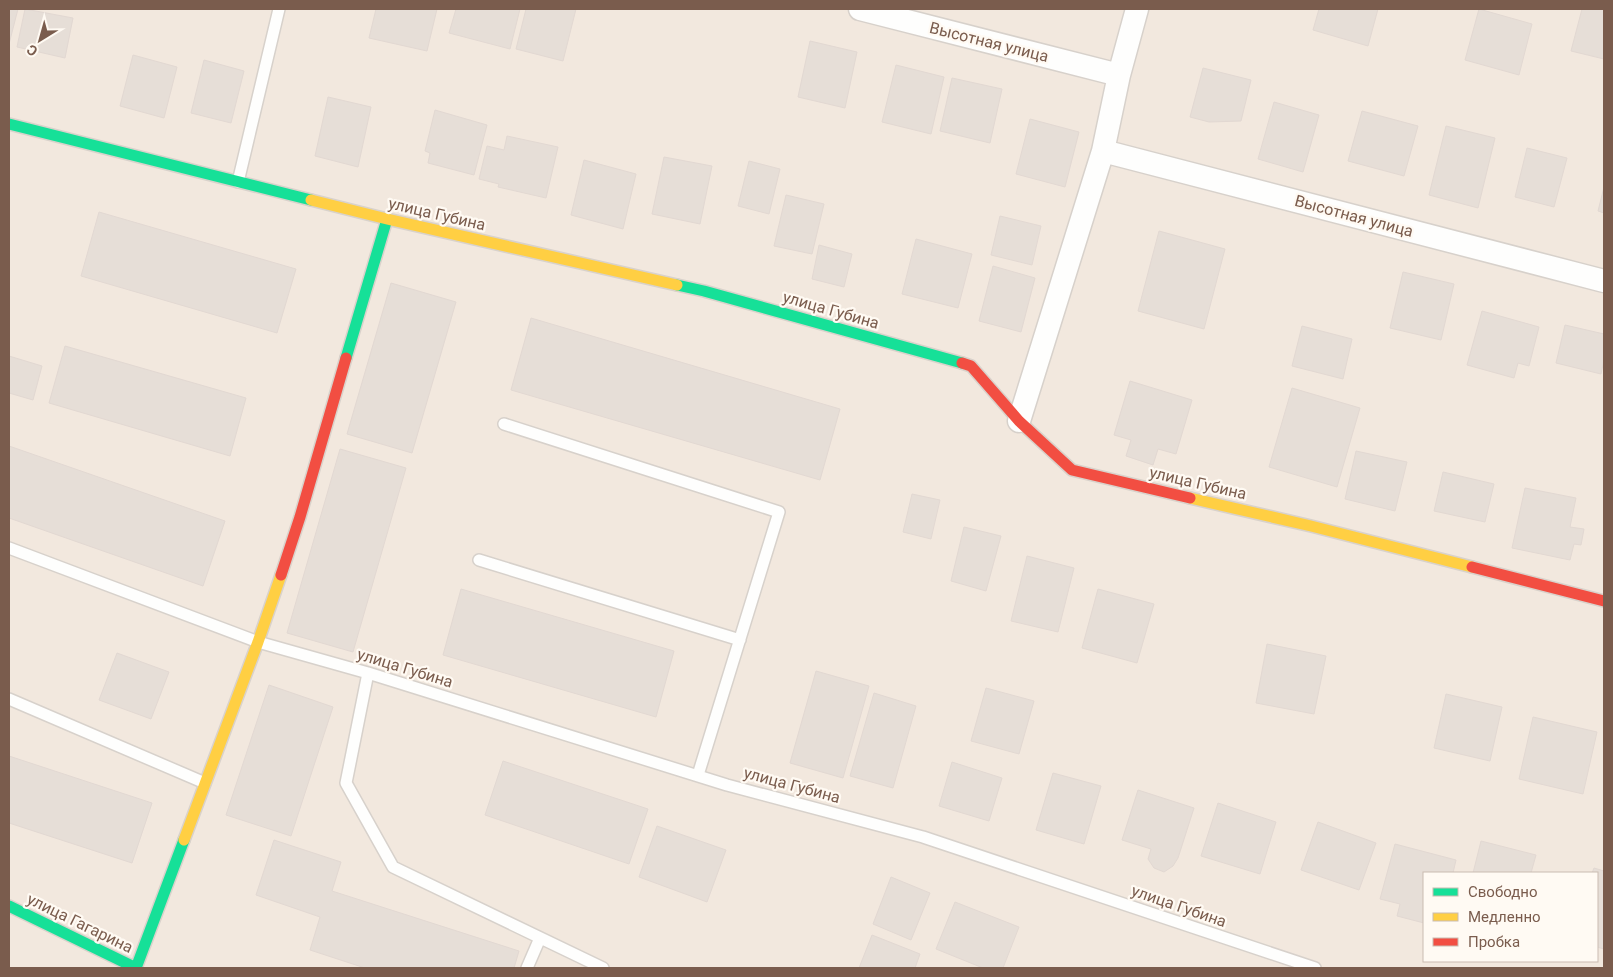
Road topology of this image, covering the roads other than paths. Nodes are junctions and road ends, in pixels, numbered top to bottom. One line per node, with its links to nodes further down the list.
1 (280, 9): 7 (lane)
2 (860, 9): 4 (street, Высотная улица)
3 (1137, 9): 4 (street)
4 (1119, 75): 6 (street)
5 (9, 124): 7 (street, улица Губина)
6 (1103, 151): 9 (street, Высотная улица); 10 (street)
7 (238, 182): 8 (street, улица Губина)
8 (387, 219): 10 (street, улица Губина); 16 (street)
9 (1604, 281)
10 (1019, 421): 14 (street, улица Губина)
11 (504, 424): 15 (lane)
12 (9, 548): 16 (lane, улица Губина)
13 (479, 560): 15 (lane)
14 (1604, 601)
15 (740, 640): 19 (lane)
16 (258, 642): 17 (lane, улица Губина); 20 (street)
17 (368, 673): 19 (lane, улица Губина); 22 (lane)
18 (9, 699): 20 (lane)
19 (698, 775): 26 (lane, улица Губина)
20 (205, 783): 23 (street)
21 (9, 906): 23 (street, улица Гагарина)
22 (540, 938): 24 (lane); 25 (lane)
23 (136, 968)
24 (527, 968)
25 (603, 968)
26 (1315, 968)

